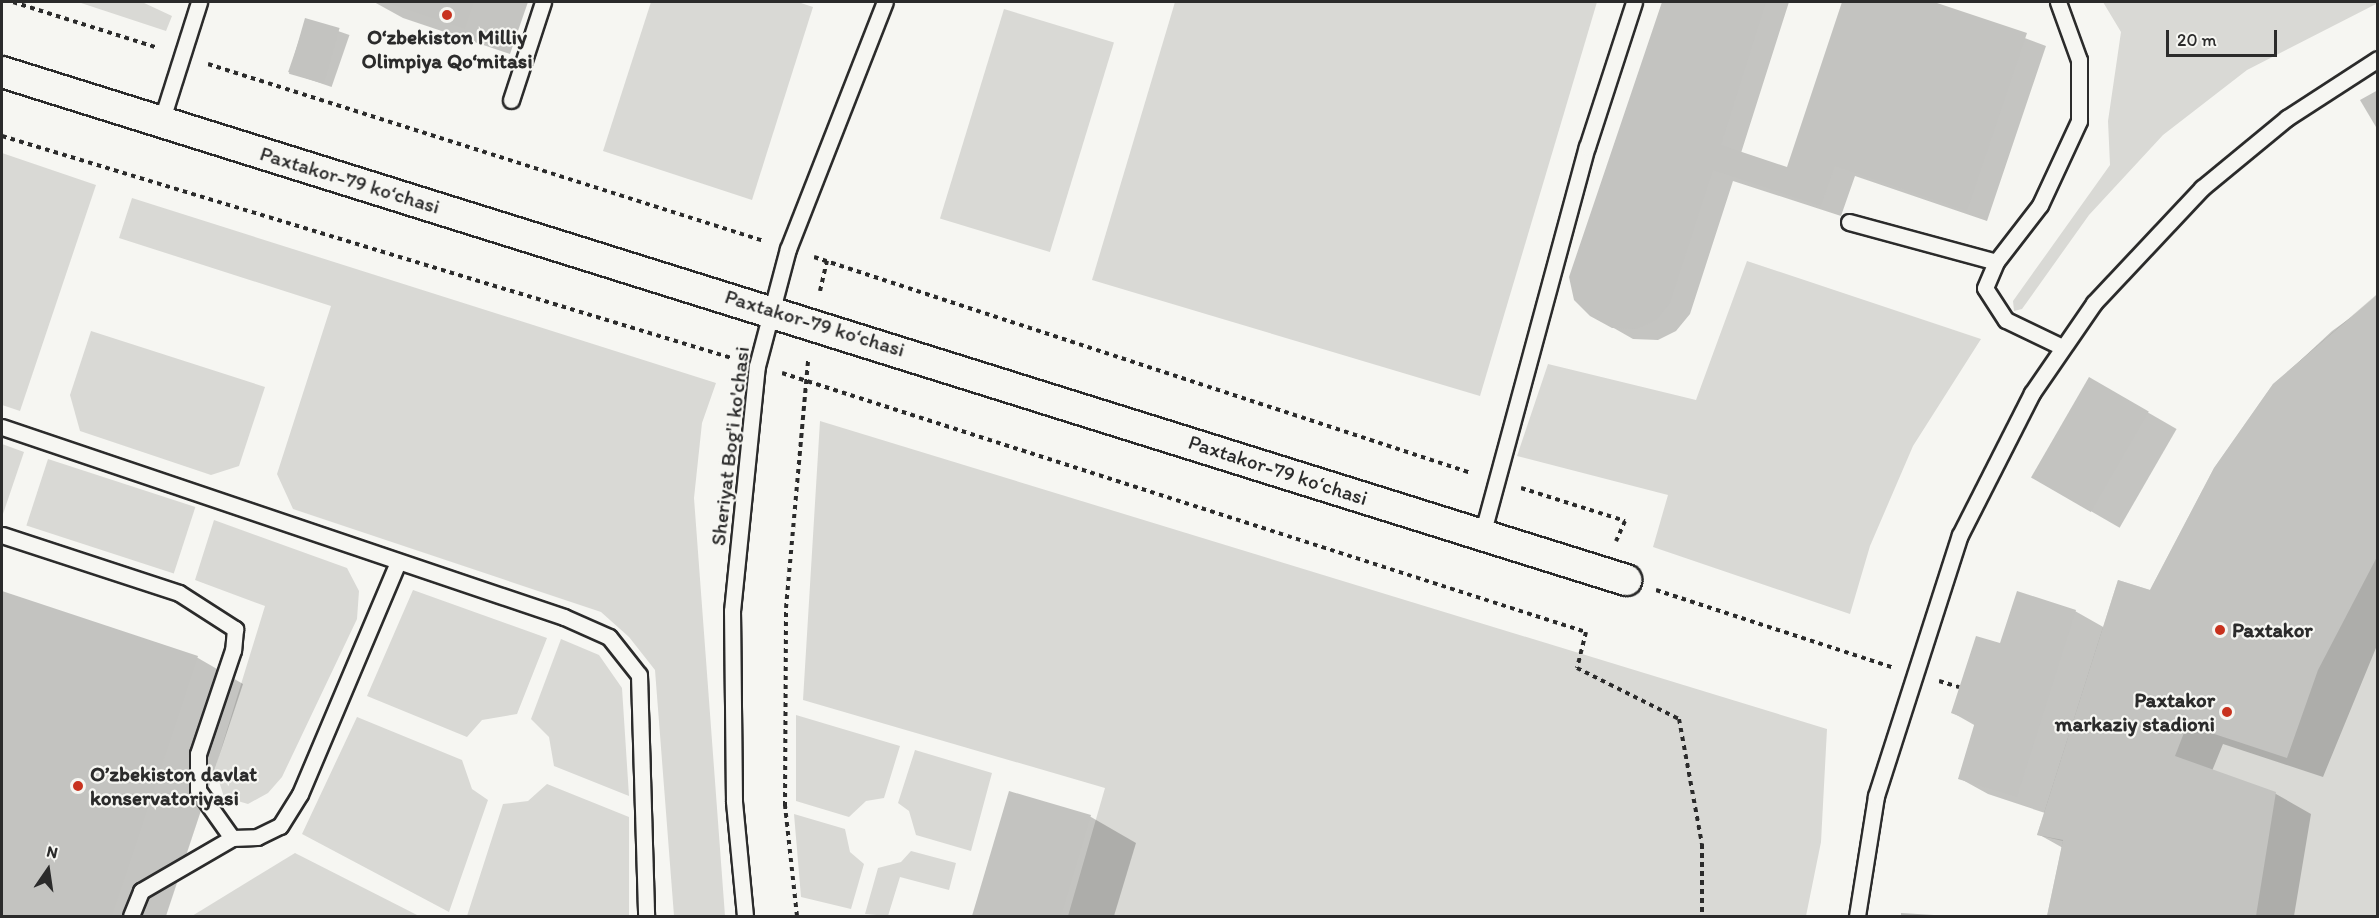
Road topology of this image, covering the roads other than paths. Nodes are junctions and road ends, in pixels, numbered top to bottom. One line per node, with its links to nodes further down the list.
1 (199, 2): 9 (lane)
2 (543, 2): 8 (lane)
3 (885, 2): 12 (lane, Sheriyat Bog'i ko'chasi)
4 (1634, 2): 16 (lane)
5 (2058, 2): 11 (lane)
6 (2378, 59): 13 (lane)
7 (2, 72): 9 (street, Paxtakor-79 ko‘chasi)
8 (511, 100)
9 (161, 122): 12 (street, Paxtakor-79 ko‘chasi)
10 (1849, 222): 11 (lane)
11 (1996, 262): 13 (lane)
12 (771, 309): 16 (street, Paxtakor-79 ko‘chasi); 22 (lane, Sheriyat Bog'i ko'chasi)
13 (2060, 346): 23 (lane)
14 (2, 427): 17 (lane)
15 (2, 535): 19 (lane)
16 (1482, 535): 18 (street, Paxtakor-79 ko‘chasi)
17 (398, 562): 19 (lane); 21 (lane)
18 (1626, 580)
19 (232, 838): 20 (lane)
20 (131, 916)
21 (645, 916)
22 (745, 916)
23 (1857, 916)

